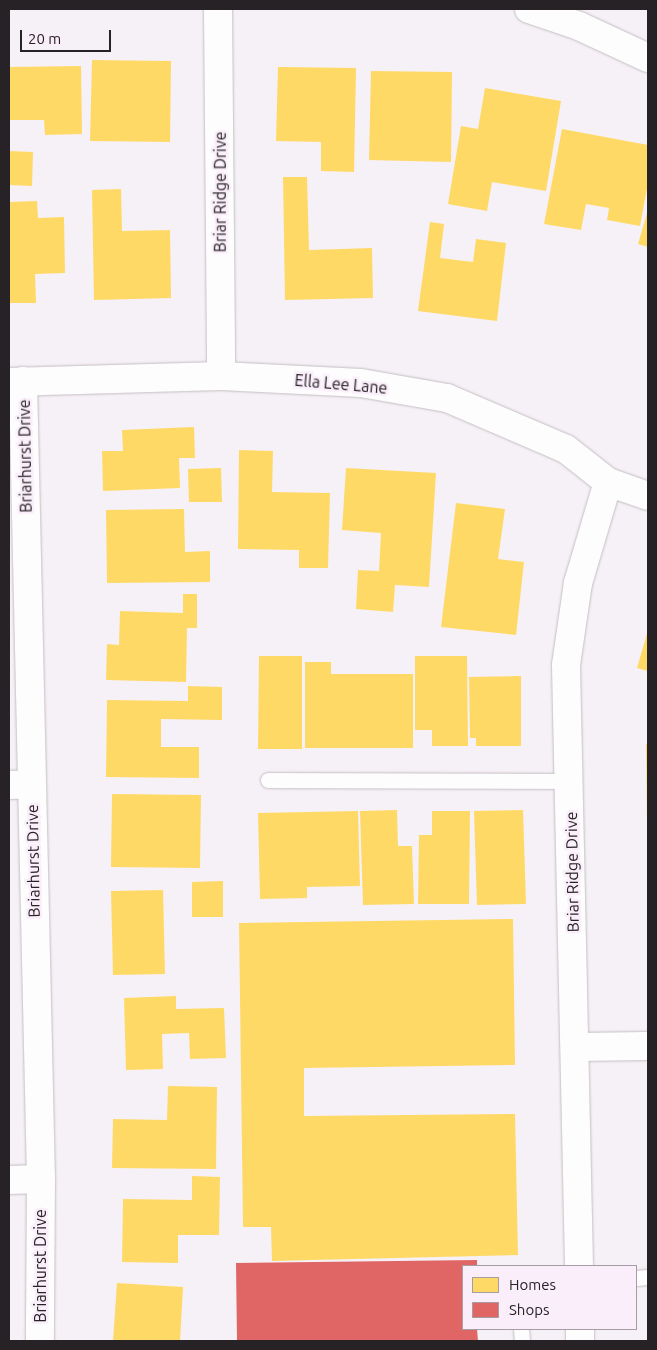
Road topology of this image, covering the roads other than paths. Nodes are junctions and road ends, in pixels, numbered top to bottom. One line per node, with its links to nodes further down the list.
1 (218, 9): 4 (street, Briar Ridge Drive)
2 (529, 9): 3 (street)
3 (648, 58)
4 (221, 376): 5 (street, Ella Lee Lane); 6 (street, Ella Lee Lane)
5 (16, 381): 10 (street, Briarhurst Drive)
6 (608, 482): 7 (street, Ella Lee Lane); 9 (street, Briar Ridge Drive)
7 (648, 496)
8 (268, 780): 9 (lane)
9 (570, 781): 12 (street, Briar Ridge Drive)
10 (20, 785): 13 (street, Briarhurst Drive)
11 (648, 1046): 12 (street)
12 (576, 1047): 15 (street, Briar Ridge Drive)
13 (40, 1179): 14 (street); 16 (street, Briarhurst Drive)
14 (9, 1180)
15 (579, 1265)
16 (40, 1341)

